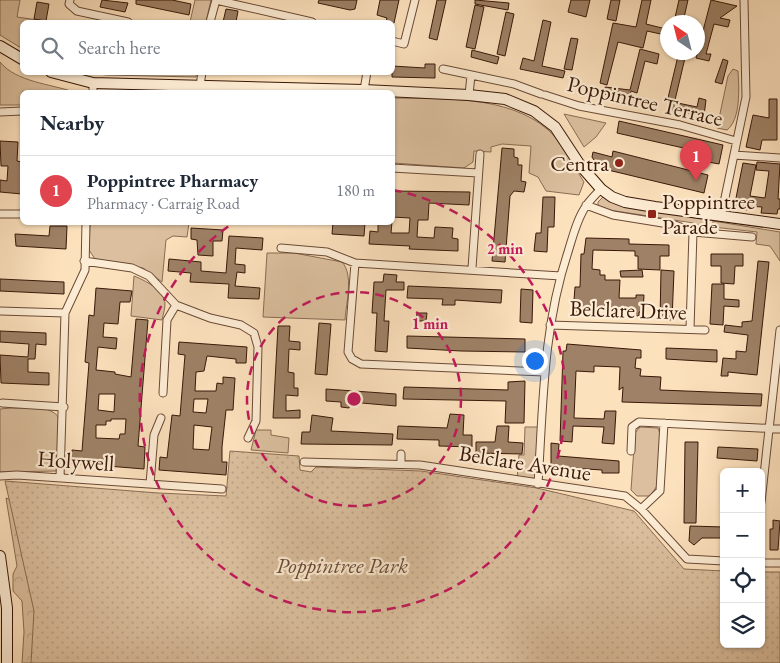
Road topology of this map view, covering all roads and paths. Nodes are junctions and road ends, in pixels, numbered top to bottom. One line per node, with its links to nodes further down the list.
1 (70, 0): 4 (street)
2 (415, 0): 7 (street)
3 (744, 0): 22 (street)
4 (119, 20)
5 (211, 20): 6 (street)
6 (303, 20)
7 (395, 42)
8 (0, 46): 9 (street)
9 (20, 58)
10 (443, 69): 11 (street, Poppintree Terrace)
11 (471, 74): 19 (street); 22 (street, Poppintree Terrace)
12 (59, 75): 16 (street)
13 (202, 75): 15 (street)
14 (366, 75): 17 (street)
15 (200, 86): 16 (street); 17 (street)
16 (93, 88)
17 (364, 90)
18 (395, 91): 19 (street)
19 (469, 95): 28 (street)
20 (20, 111): 21 (street)
21 (0, 112)
22 (736, 141): 24 (street)
23 (480, 154): 27 (street)
24 (734, 155): 25 (street); 32 (street)
25 (780, 158)
26 (395, 168): 27 (street)
27 (478, 173): 40 (street)
28 (601, 189): 29 (street, Belclare Drive); 32 (street)
29 (586, 205): 35 (street); 41 (street, Belclare Drive)
30 (0, 214): 31 (street)
31 (20, 214)
32 (721, 217): 33 (street)
33 (780, 224)
34 (86, 225): 38 (street)
35 (693, 232): 36 (street); 46 (street)
36 (752, 237)
37 (281, 248): 39 (street)
38 (84, 261): 42 (street); 44 (street)
39 (355, 262): 40 (street); 50 (street)
40 (472, 268): 41 (street)
41 (561, 276): 45 (street, Belclare Drive)
42 (176, 305): 51 (street); 58 (street)
43 (0, 311): 44 (street)
44 (65, 313): 53 (street)
45 (550, 325): 46 (street, Belclare Drive); 50 (street, Belclare Drive)
46 (690, 328): 47 (street, Belclare Drive)
47 (706, 330)
48 (780, 330): 49 (street)
49 (778, 361): 56 (street)
50 (544, 372): 67 (street, Belclare Drive)
51 (163, 393)
52 (2, 403): 53 (street)
53 (64, 407): 65 (street)
54 (161, 418): 66 (street)
55 (664, 424): 56 (street); 59 (street); 69 (street)
56 (768, 429): 57 (street); 63 (street)
57 (780, 429)
58 (248, 438)
59 (631, 451)
60 (401, 454): 62 (street)
61 (304, 462): 62 (street, Belclare Avenue)
62 (402, 464): 67 (street, Belclare Avenue)
63 (764, 468)
64 (0, 476): 65 (street, Holywell)
65 (60, 478): 66 (street, Holywell)
66 (150, 484): 68 (street, Holywell)
67 (538, 484): 69 (street, Belclare Avenue)
68 (222, 489)
69 (641, 509): 71 (street, Belclare Avenue)
70 (0, 556): 74 (street)
71 (720, 561)
72 (765, 563): 73 (street)
73 (780, 563)
74 (7, 663)

